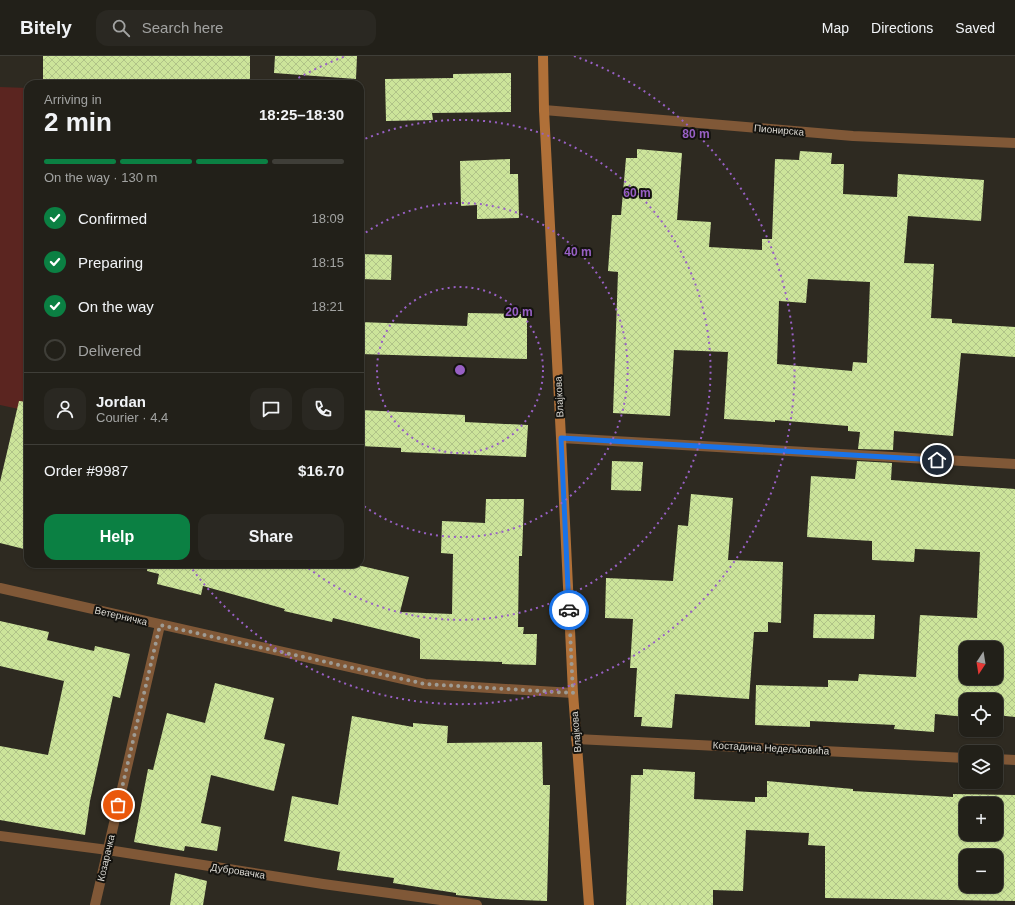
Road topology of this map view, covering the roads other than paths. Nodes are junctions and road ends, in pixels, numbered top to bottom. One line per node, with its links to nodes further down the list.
1 (543, 56): 2 (main road, Влајкова)
2 (544, 110): 3 (street, Пионирска); 4 (main road, Влајкова)
3 (1015, 144)
4 (561, 438): 5 (street); 8 (main road, Влајкова)
5 (1015, 464)
6 (0, 588): 7 (street, Ветерничка)
7 (160, 625): 8 (street, Ветерничка); 14 (street, Козарачка)
8 (573, 693): 9 (main road, Влајкова)
9 (576, 738): 10 (street, Костадина Недељковића); 17 (main road, Влајкова)
10 (959, 758)
11 (1003, 759): 12 (street)
12 (1015, 760)
13 (0, 836): 14 (street, Дубровачка)
14 (108, 850): 15 (street, Козарачка); 16 (street, Дубровачка)
15 (95, 905)
16 (477, 905)
17 (588, 905)

